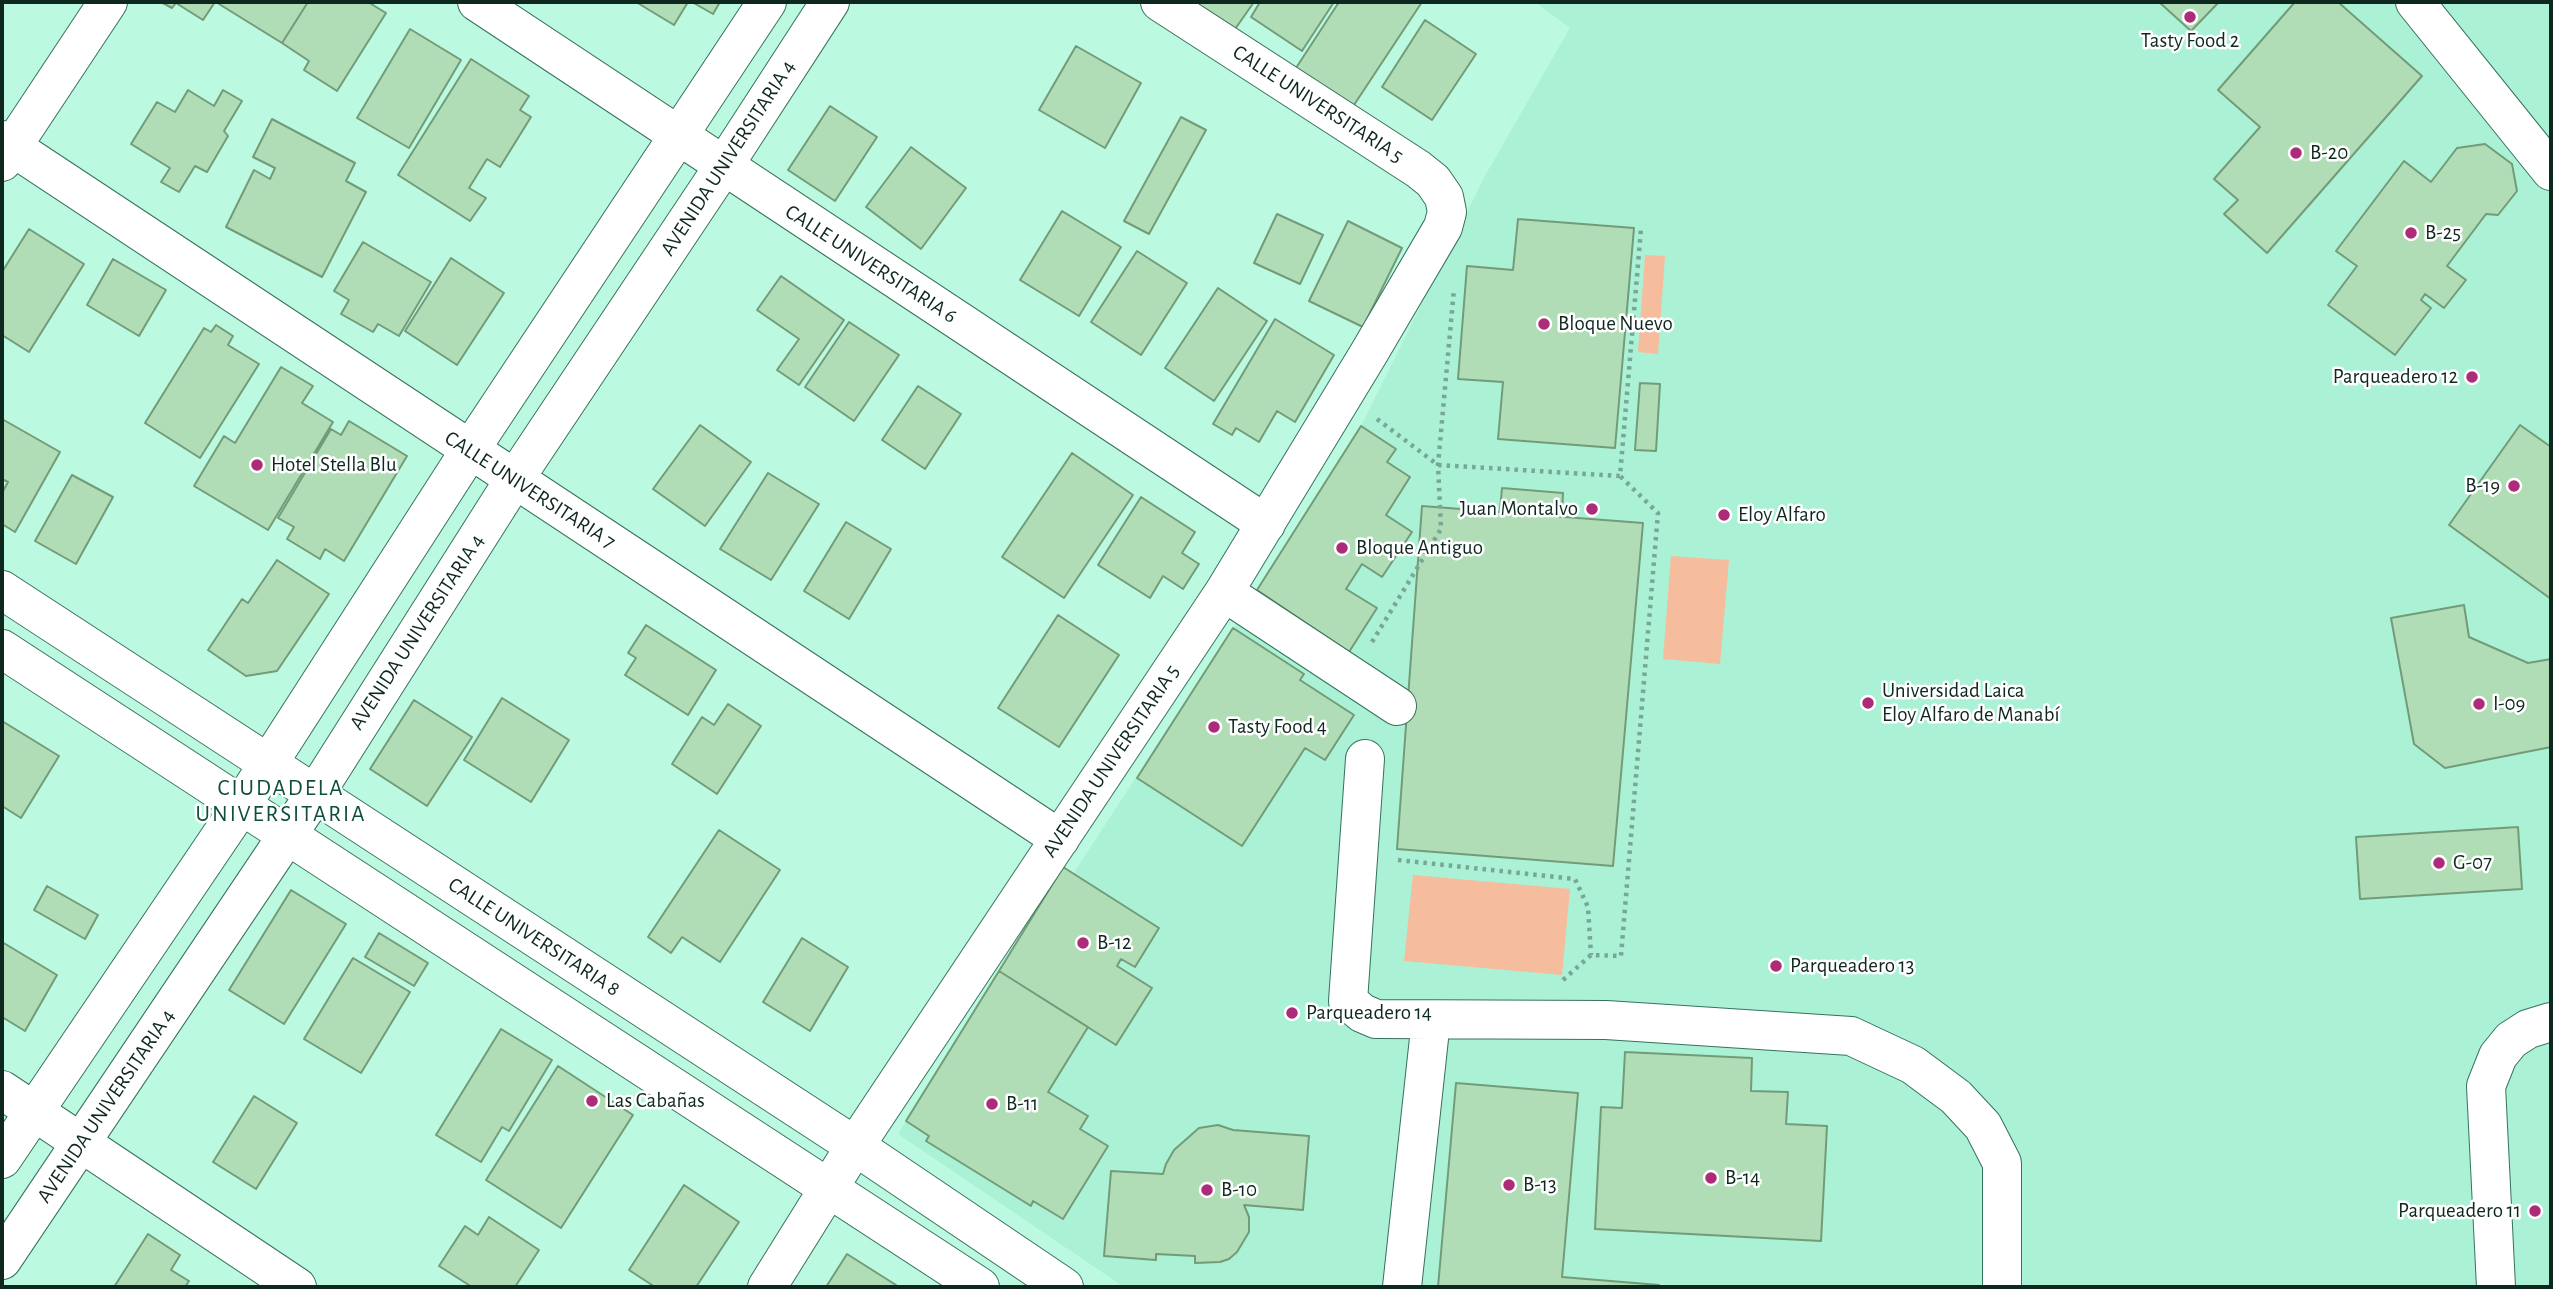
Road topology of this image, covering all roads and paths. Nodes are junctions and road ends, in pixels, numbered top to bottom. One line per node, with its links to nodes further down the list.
1 (108, 2): 8 (street)
2 (477, 2): 7 (street, CALLE UNIVERSITARIA 6)
3 (767, 2): 7 (street)
4 (830, 2): 9 (street, AVENIDA UNIVERSITARIA 4)
5 (1160, 2): 11 (street, CALLE UNIVERSITARIA 5)
6 (2414, 2): 10 (street)
7 (677, 135): 9 (street, CALLE UNIVERSITARIA 6); 15 (street)
8 (5, 149): 15 (street, CALLE UNIVERSITARIA 7)
9 (723, 167): 18 (street, AVENIDA UNIVERSITARIA 4); 19 (street, CALLE UNIVERSITARIA 6)
10 (2551, 172)
11 (1443, 227): 19 (street, AVENIDA UNIVERSITARIA 5)
12 (1641, 229): 17 (path)
13 (1455, 280): 16 (path)
14 (1377, 419): 16 (path)
15 (470, 450): 18 (street, CALLE UNIVERSITARIA 7); 26 (street)
16 (1438, 465): 17 (path); 23 (path)
17 (1620, 476): 31 (path)
18 (514, 480): 27 (street, AVENIDA UNIVERSITARIA 4); 30 (street, CALLE UNIVERSITARIA 7)
19 (1265, 524): 21 (street, AVENIDA UNIVERSITARIA 5)
20 (2, 590): 26 (street, CALLE UNIVERSITARIA 8)
21 (1224, 592): 23 (street); 30 (street, AVENIDA UNIVERSITARIA 5)
22 (2, 649): 28 (street)
23 (1351, 675): 24 (street)
24 (1398, 706)
25 (1364, 759): 32 (street)
26 (269, 764): 27 (street, CALLE UNIVERSITARIA 8); 28 (street)
27 (315, 794): 29 (street, AVENIDA UNIVERSITARIA 4); 37 (street, CALLE UNIVERSITARIA 8)
28 (242, 806): 29 (street); 35 (street)
29 (287, 837): 36 (street, AVENIDA UNIVERSITARIA 4); 39 (street)
30 (1060, 839): 37 (street, AVENIDA UNIVERSITARIA 5)
31 (1387, 859)
32 (1431, 1020): 45 (street); 46 (street)
33 (2551, 1022): 47 (street)
34 (2, 1090): 35 (street)
35 (34, 1112): 36 (street); 38 (street)
36 (81, 1144): 40 (street, AVENIDA UNIVERSITARIA 4); 41 (street)
37 (855, 1146): 39 (street, AVENIDA UNIVERSITARIA 5); 44 (street, CALLE UNIVERSITARIA 8)
38 (2, 1159)
39 (827, 1189): 42 (street, AVENIDA UNIVERSITARIA 5); 43 (street)
40 (2, 1261)
41 (297, 1287)
42 (767, 1287)
43 (980, 1287)
44 (1064, 1287)
45 (1402, 1287)
46 (2002, 1287)
47 (2496, 1287)

